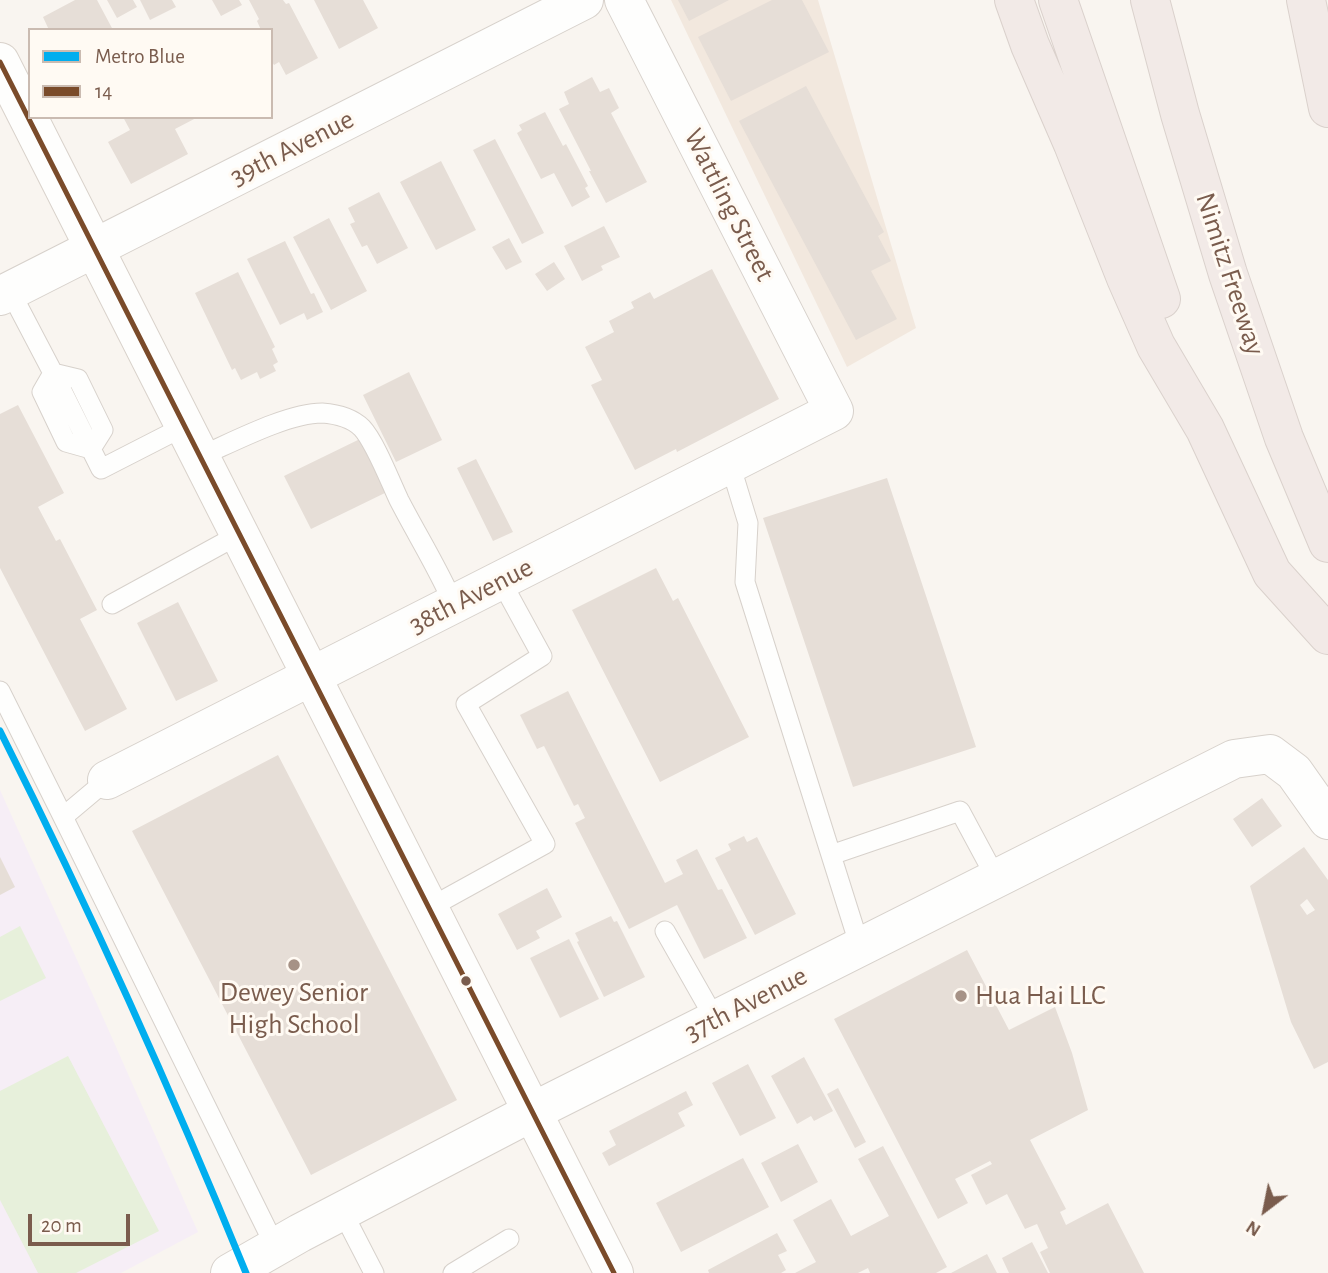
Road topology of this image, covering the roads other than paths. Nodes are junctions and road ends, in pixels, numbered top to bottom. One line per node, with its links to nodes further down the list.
1 (584, 0): 11 (street, 39th Avenue)
2 (624, 0): 13 (street, Wattling Street)
3 (1014, 0): 14 (highway)
4 (1058, 0): 14 (highway)
5 (1150, 0): 18 (highway, Nimitz Freeway)
6 (1306, 0): 8 (highway)
7 (0, 62): 9 (street)
8 (1328, 108)
9 (28, 117)
10 (29, 119): 11 (street)
11 (94, 248): 12 (street, 39th Avenue); 15 (street)
12 (5, 294): 15 (lane)
13 (834, 411): 16 (street, 38th Avenue)
14 (1205, 429): 22 (highway)
15 (193, 441): 17 (street); 21 (lane)
16 (730, 464): 19 (street, 38th Avenue); 28 (lane)
17 (240, 534): 20 (lane); 23 (street)
18 (1328, 543)
19 (501, 581): 21 (street, 38th Avenue); 30 (lane)
20 (112, 604)
21 (454, 605): 23 (street, 38th Avenue)
22 (1328, 635)
23 (313, 677): 25 (street, 38th Avenue); 30 (street)
24 (0, 691): 26 (lane)
25 (107, 780): 26 (lane)
26 (63, 817): 37 (lane)
27 (1328, 820): 29 (street, 37th Avenue)
28 (831, 855): 29 (lane); 32 (lane)
29 (996, 878): 32 (street, 37th Avenue)
30 (429, 908): 34 (street)
31 (665, 931): 33 (lane)
32 (860, 947): 33 (street, 37th Avenue)
33 (715, 1019): 34 (street, 37th Avenue)
34 (532, 1112): 35 (street, 37th Avenue); 41 (street)
35 (342, 1211): 37 (street, 37th Avenue); 39 (lane)
36 (509, 1239): 40 (lane)
37 (276, 1248): 38 (street, 37th Avenue)
38 (230, 1273)
39 (374, 1273)
40 (453, 1273)
41 (614, 1273)

